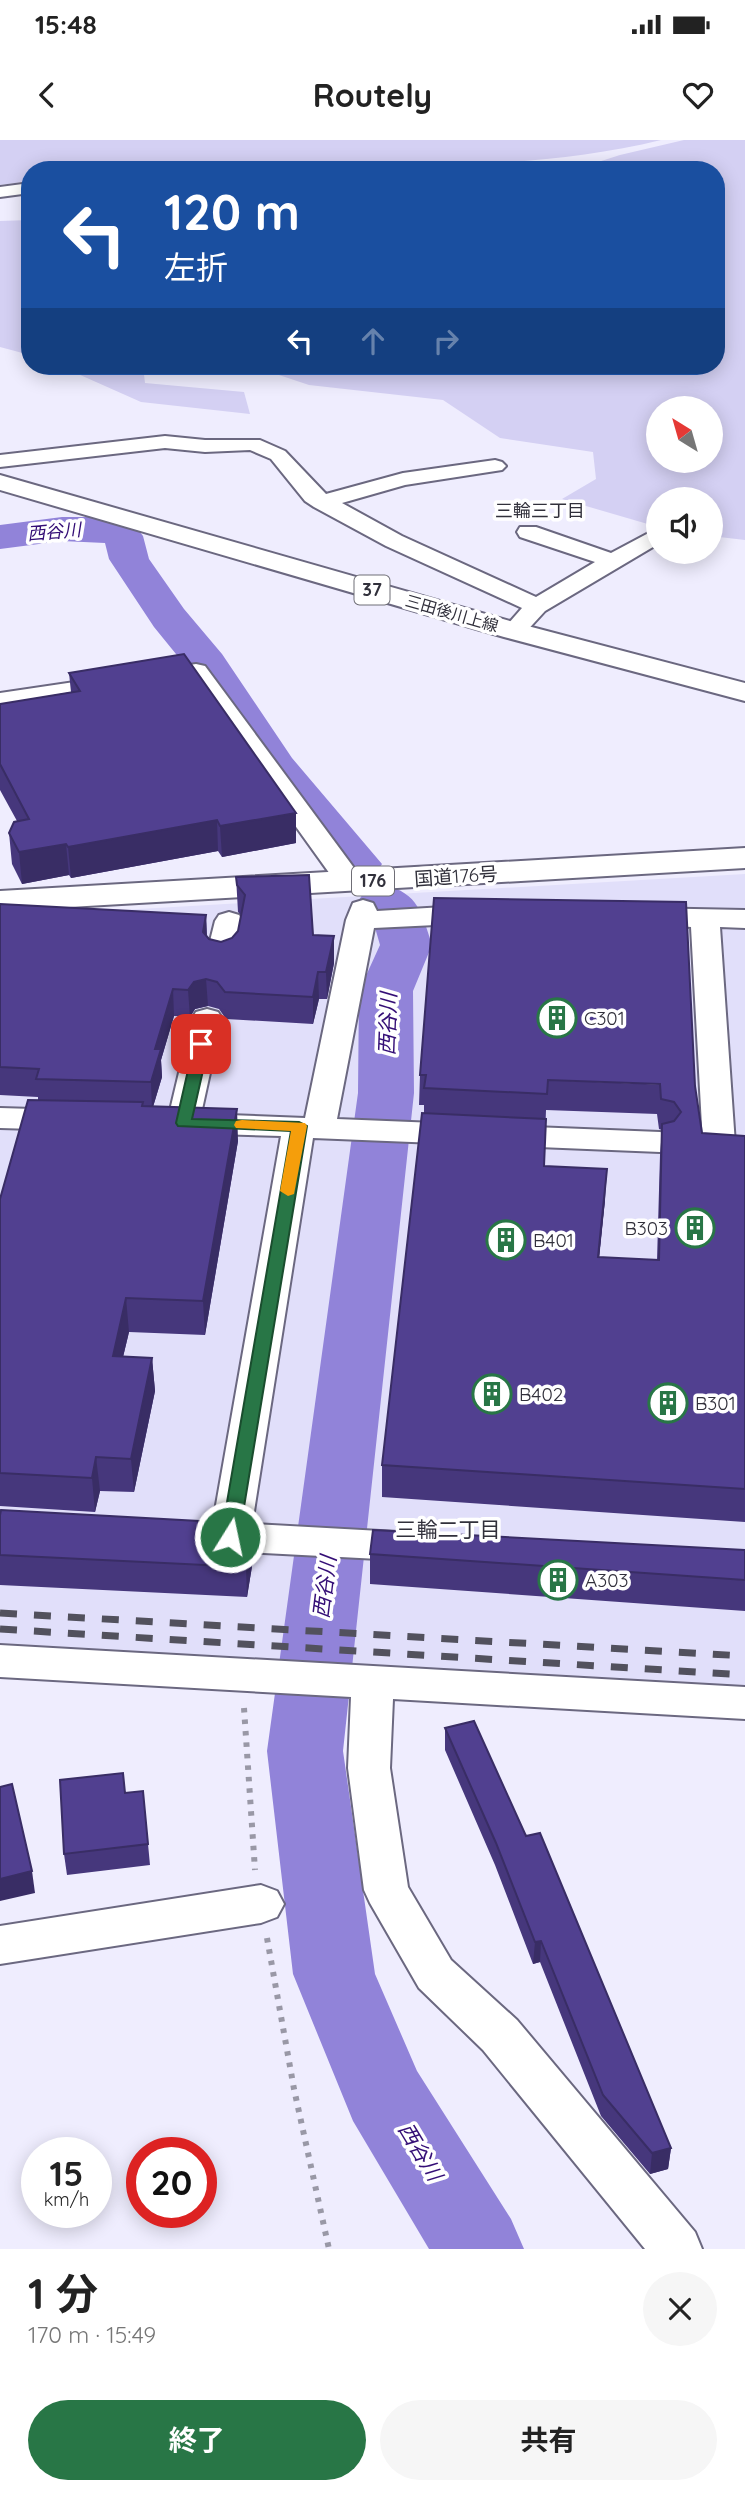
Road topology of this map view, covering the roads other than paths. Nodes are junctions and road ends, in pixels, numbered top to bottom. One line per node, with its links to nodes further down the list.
1 (21, 189): 2 (street)
2 (0, 191)
3 (0, 461): 6 (street)
4 (495, 466): 6 (street)
5 (0, 482): 11 (main road, 三田後川上線 / 37)
6 (322, 502): 10 (street)
7 (528, 532): 9 (street)
8 (646, 542): 9 (street)
9 (613, 562): 10 (street)
10 (537, 606): 11 (street)
11 (514, 631): 12 (main road, 三田後川上線 / 37)
12 (745, 692)
13 (0, 701): 16 (street)
14 (745, 858): 16 (main road, 国道176号 / 176)
15 (0, 901): 16 (main road, 国道176号 / 176)
16 (362, 907): 17 (street); 26 (street)
17 (505, 915)
18 (612, 916): 19 (street)
19 (705, 918): 20 (street); 28 (street)
20 (745, 919)
21 (229, 921): 22 (street)
22 (221, 957)
23 (207, 1018): 26 (street)
24 (0, 1118): 25 (street)
25 (92, 1121)
26 (319, 1127): 27 (street); 30 (street)
27 (660, 1142)
28 (720, 1144)
29 (176, 1534): 30 (street)
30 (230, 1537): 31 (street)
31 (448, 1548)
32 (0, 1661): 33 (street)
33 (373, 1681): 34 (street); 37 (street)
34 (745, 1703)
35 (261, 1904): 36 (street)
36 (0, 1945)
37 (677, 2249)

